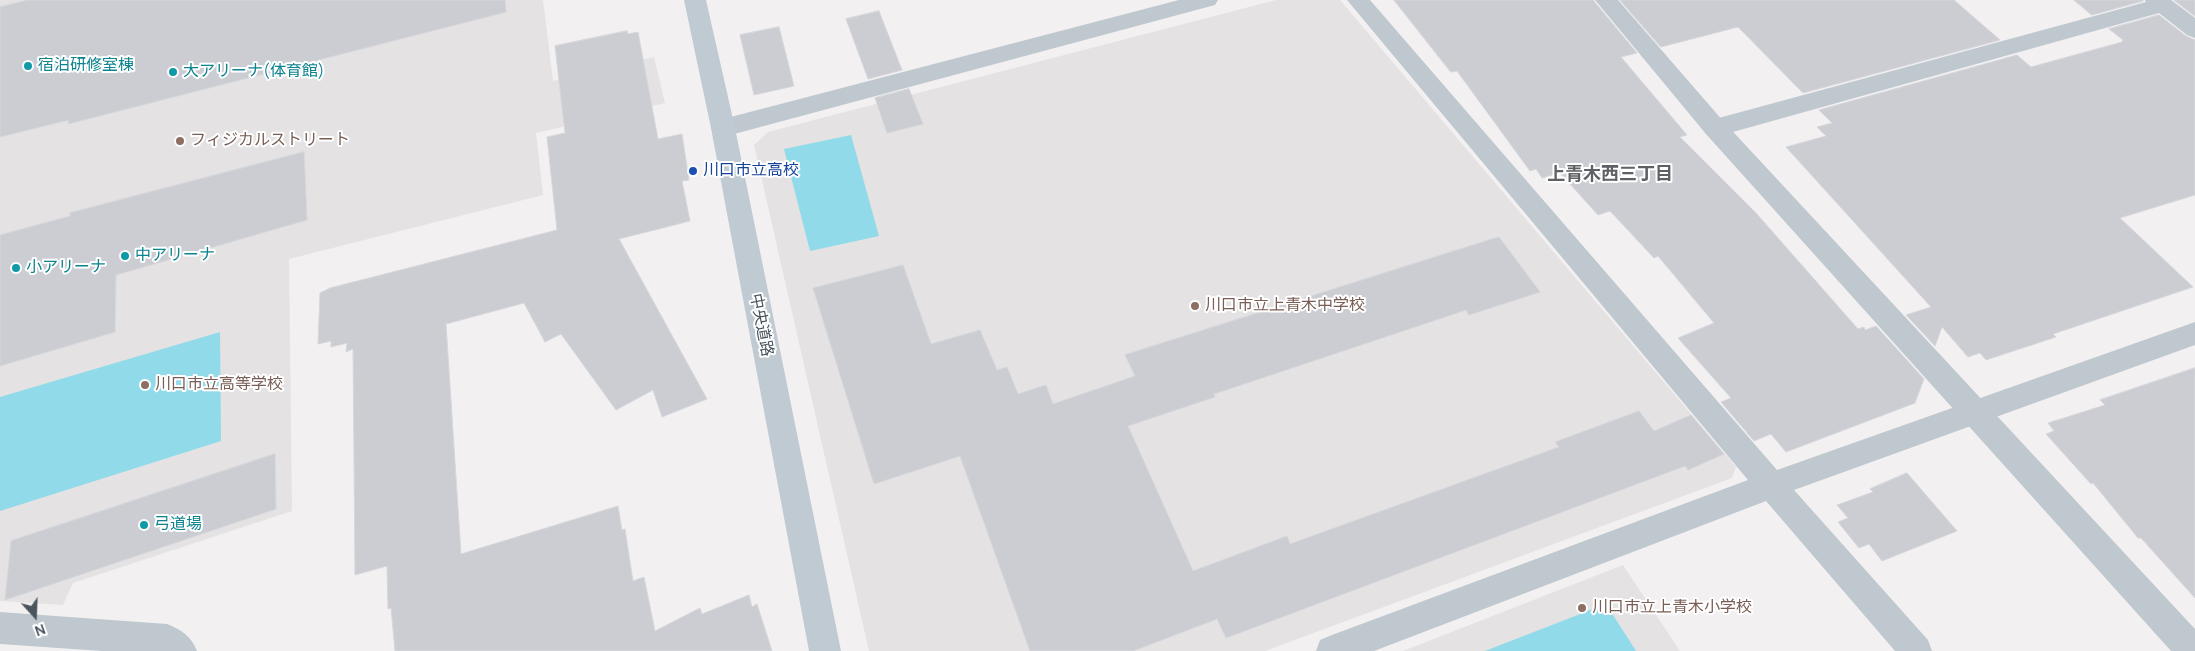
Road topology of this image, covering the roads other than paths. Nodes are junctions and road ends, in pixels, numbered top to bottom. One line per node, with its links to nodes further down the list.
1 (695, 0): 7 (main road, 中央道路)
2 (1207, 0): 7 (street)
3 (1358, 0): 11 (street)
4 (1606, 0): 8 (street)
5 (2159, 2): 6 (street); 8 (street)
6 (2195, 30)
7 (723, 128): 14 (main road, 中央道路)
8 (1715, 128): 10 (street)
9 (2195, 333): 10 (street)
10 (1972, 411): 11 (street); 17 (street)
11 (1771, 485): 15 (street); 16 (street)
12 (0, 628): 13 (street)
13 (181, 651)
14 (825, 651)
15 (1332, 651)
16 (1916, 651)
17 (2193, 651)

